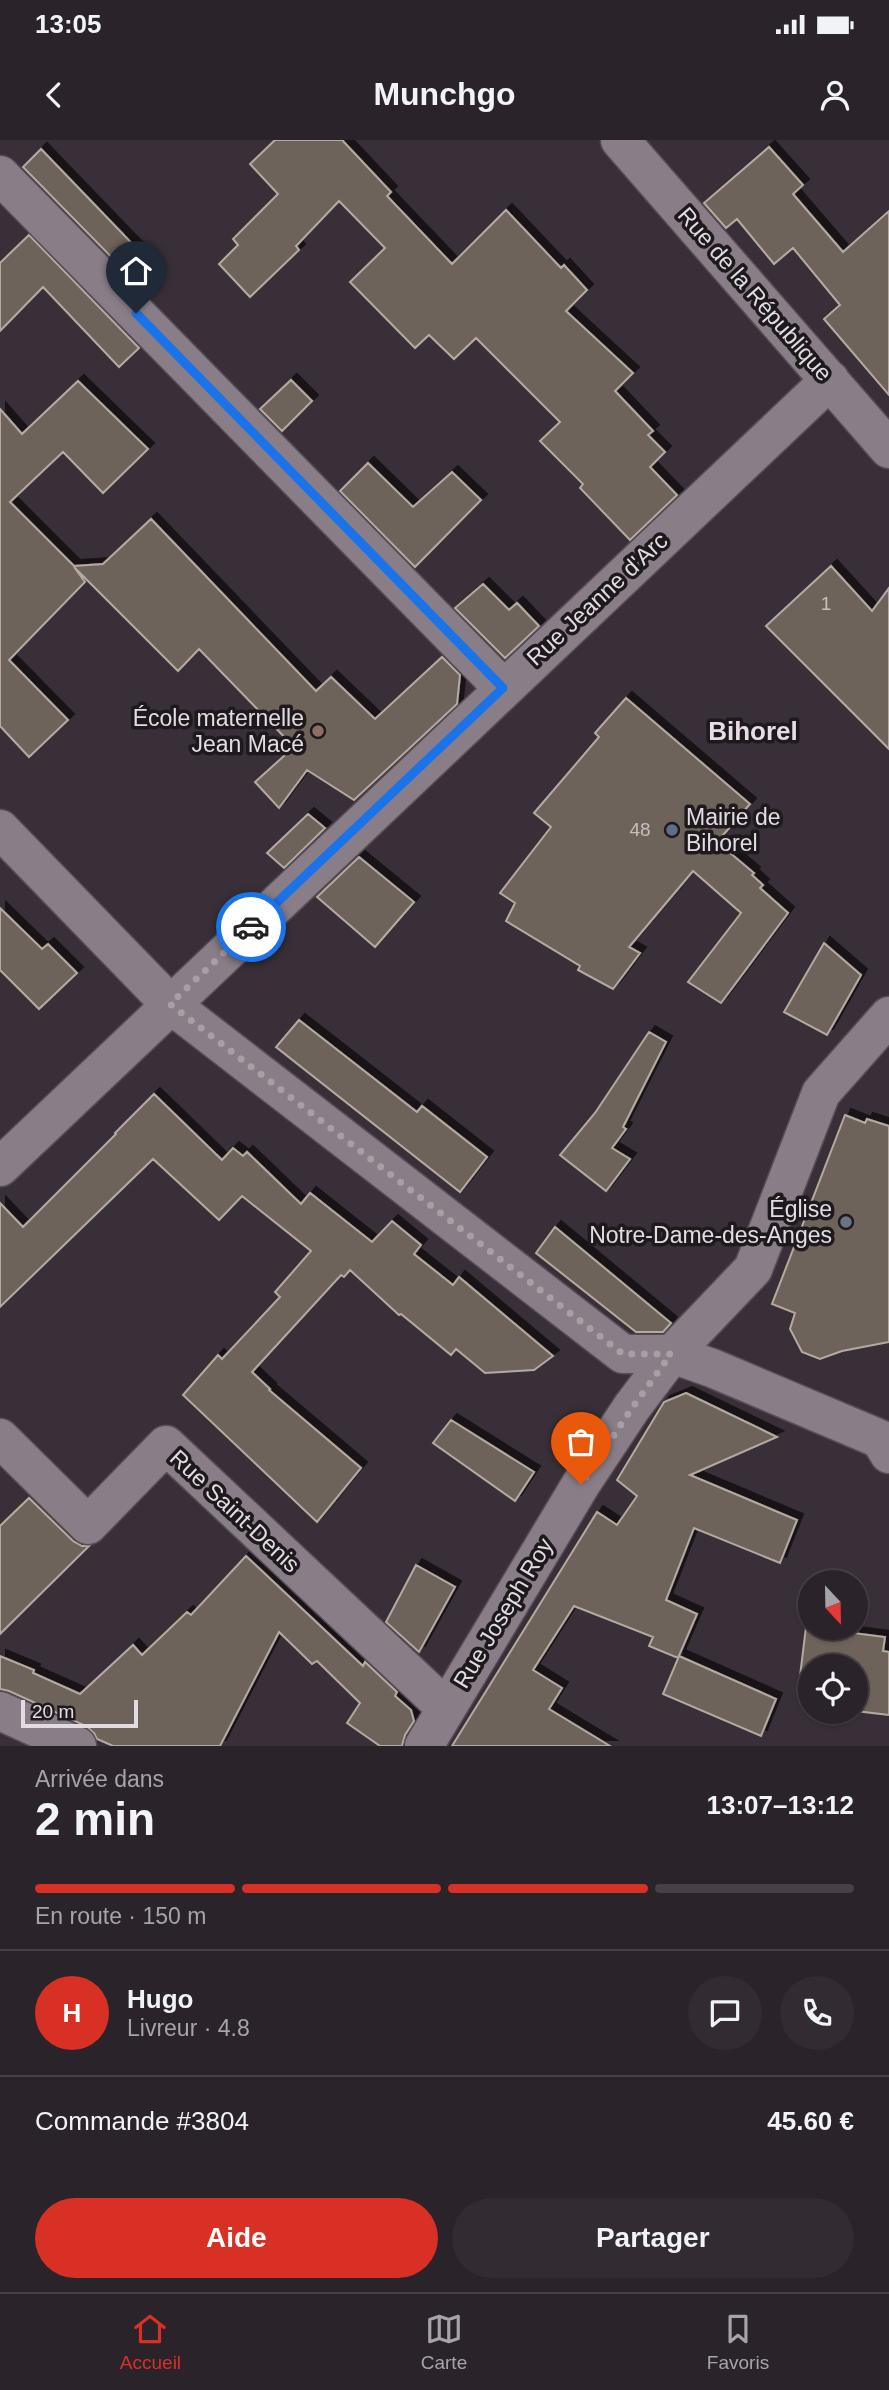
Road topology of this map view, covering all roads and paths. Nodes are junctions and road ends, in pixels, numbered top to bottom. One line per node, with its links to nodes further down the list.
1 (620, 140): 3 (street, Rue de la République)
2 (0, 175): 5 (street)
3 (830, 380): 4 (street, Rue de la République); 5 (street, Rue Jeanne d'Arc)
4 (889, 449)
5 (503, 688): 7 (street, Rue Jeanne d'Arc)
6 (0, 829): 7 (street)
7 (170, 1004): 9 (street, Rue Jeanne d'Arc); 10 (street)
8 (887, 1024): 10 (street, Rue Joseph Roy)
9 (0, 1167)
10 (671, 1354): 12 (street); 13 (street, Rue Joseph Roy)
11 (0, 1438): 13 (street, Rue Saint-Denis)
12 (886, 1439)
13 (446, 1708): 16 (street, Rue Joseph Roy)
14 (0, 1711): 15 (street)
15 (77, 1746)
16 (424, 1746)

